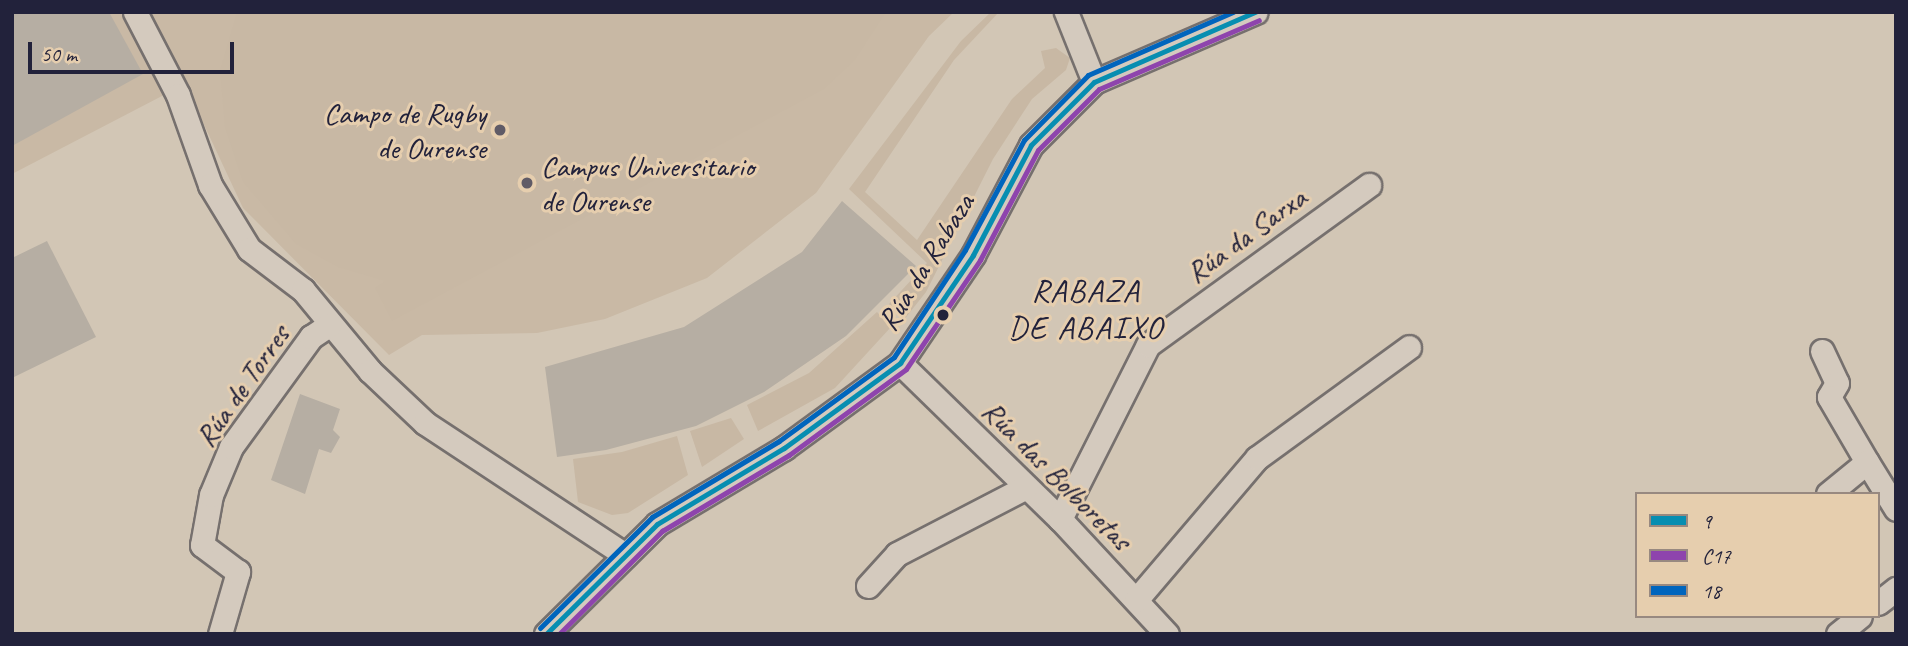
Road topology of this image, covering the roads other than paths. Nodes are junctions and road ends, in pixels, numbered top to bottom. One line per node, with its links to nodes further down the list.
1 (135, 12): 6 (street)
2 (1066, 12): 4 (street)
3 (1256, 12): 4 (street, Rúa da Rabaza)
4 (1094, 82): 9 (street, Rúa da Rabaza)
5 (1369, 185): 14 (street, Rúa da Sarxa)
6 (329, 325): 15 (street); 21 (street, Rúa de Torres)
7 (1409, 347): 18 (street)
8 (1822, 351): 10 (street)
9 (900, 363): 11 (street, Rúa das Bolboretas); 15 (street, Rúa da Rabaza)
10 (1867, 462): 12 (street); 13 (street)
11 (1026, 487): 14 (street, Rúa das Bolboretas); 16 (street)
12 (1830, 492)
13 (1896, 509)
14 (1060, 519): 18 (street, Rúa das Bolboretas)
15 (625, 555): 22 (street, Rúa da Rabaza)
16 (868, 586)
17 (1896, 589): 19 (street)
18 (1136, 600): 23 (street, Rúa das Bolboretas)
19 (1880, 601)
20 (1858, 618): 24 (street)
21 (220, 634)
22 (547, 634)
23 (1167, 634)
24 (1838, 634)

